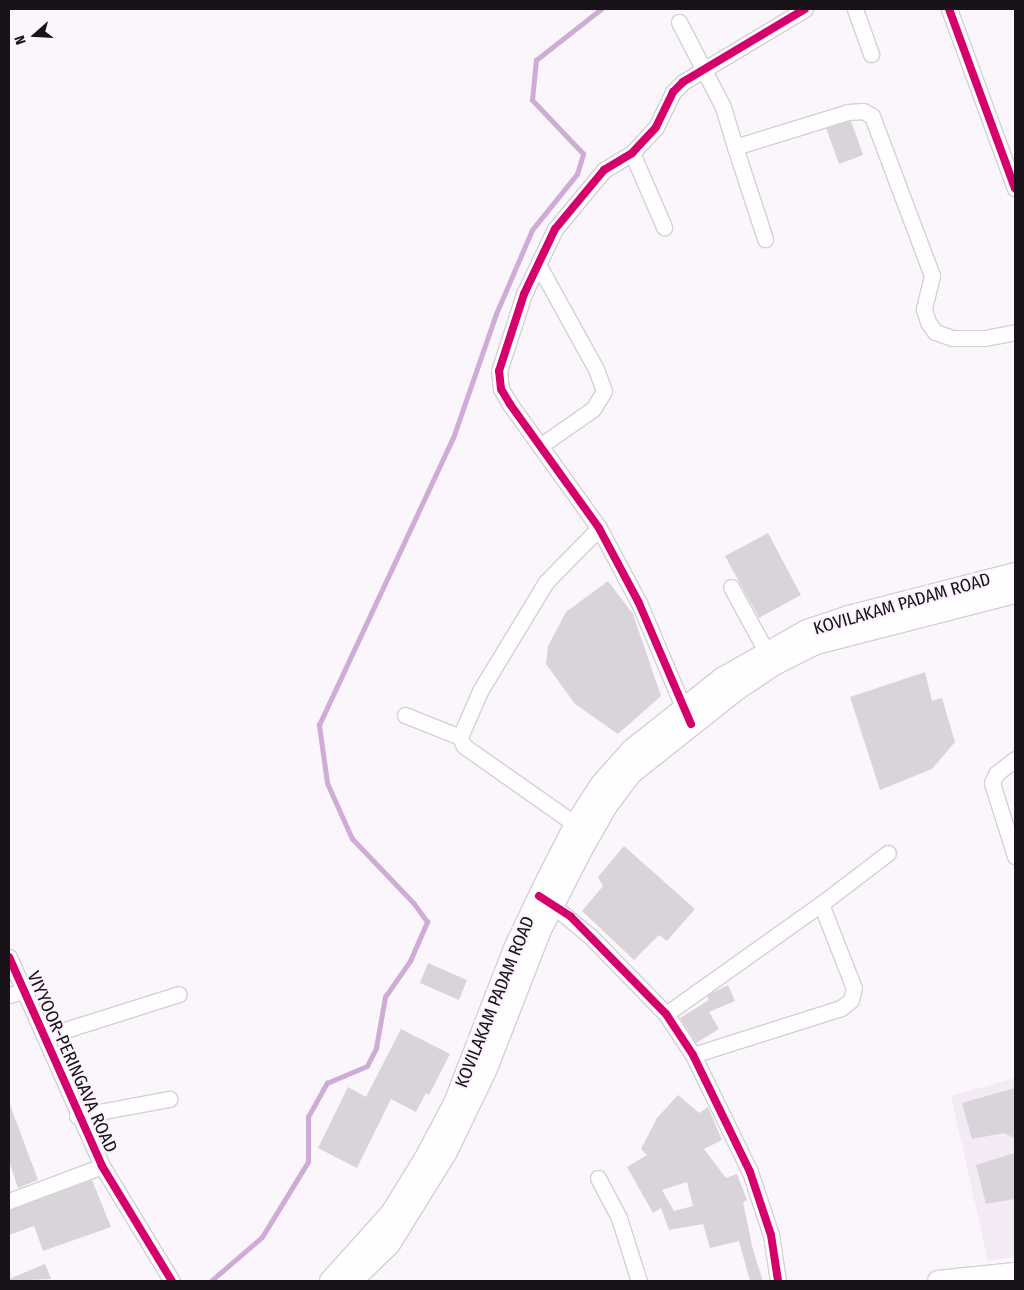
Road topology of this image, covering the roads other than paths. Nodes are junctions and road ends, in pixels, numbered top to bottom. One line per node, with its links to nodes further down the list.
1 (805, 9): 6 (street)
2 (855, 9): 5 (street)
3 (949, 9): 9 (street)
4 (679, 22): 6 (street)
5 (870, 54)
6 (705, 70): 7 (street); 8 (street)
7 (735, 147): 11 (street); 13 (street)
8 (632, 153): 10 (street); 12 (street)
9 (1015, 188)
10 (664, 227)
11 (765, 239)
12 (538, 264): 14 (street); 14 (street)
13 (1015, 332)
14 (540, 446): 15 (street)
15 (599, 528): 21 (street); 22 (street)
16 (1015, 573): 19 (main road, KOVILAKAM PADAM ROAD)
17 (731, 587): 19 (street)
18 (1015, 593): 21 (main road, KOVILAKAM PADAM ROAD)
19 (766, 651): 21 (main road, KOVILAKAM PADAM ROAD)
20 (405, 714): 22 (street)
21 (687, 716): 24 (main road, KOVILAKAM PADAM ROAD); 27 (main road, KOVILAKAM PADAM ROAD)
22 (460, 737): 24 (street)
23 (1015, 759): 26 (street)
24 (576, 824): 27 (main road, KOVILAKAM PADAM ROAD)
25 (888, 853): 28 (street)
26 (1015, 856)
27 (547, 900): 33 (street); 43 (main road, KOVILAKAM PADAM ROAD); 44 (main road, KOVILAKAM PADAM ROAD)
28 (821, 904): 33 (street); 35 (street)
29 (9, 957): 30 (street, VIYYOOR-PERINGAVA ROAD)
30 (24, 991): 32 (street); 34 (street, VIYYOOR-PERINGAVA ROAD)
31 (179, 994): 34 (street)
32 (9, 995)
33 (666, 1014): 35 (street)
34 (46, 1036): 37 (street, VIYYOOR-PERINGAVA ROAD)
35 (693, 1055): 46 (street)
36 (169, 1099): 37 (street)
37 (77, 1116): 38 (street, VIYYOOR-PERINGAVA ROAD)
38 (102, 1166): 40 (street); 42 (street, VIYYOOR-PERINGAVA ROAD)
39 (598, 1178): 45 (street)
40 (9, 1201)
41 (1015, 1273): 47 (main road)
42 (172, 1281)
43 (330, 1281)
44 (352, 1281)
45 (638, 1281)
46 (778, 1281)
47 (938, 1281)

